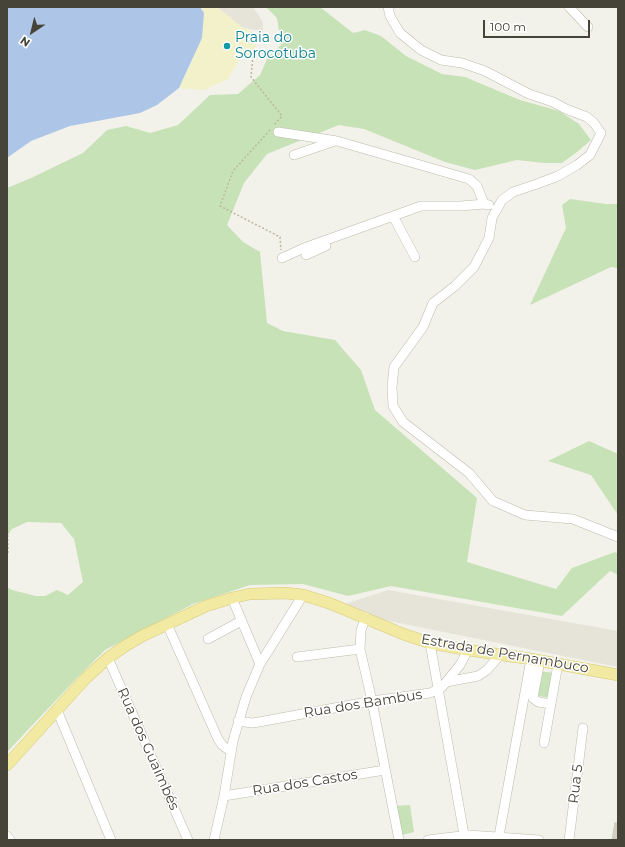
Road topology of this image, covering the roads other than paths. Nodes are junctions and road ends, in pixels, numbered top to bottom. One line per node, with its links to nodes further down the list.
1 (388, 7): 8 (street)
2 (568, 7): 3 (street)
3 (588, 27)
4 (278, 132): 5 (street)
5 (337, 141): 6 (street); 7 (street)
6 (294, 154)
7 (484, 204): 8 (street); 9 (street)
8 (496, 208): 14 (street)
9 (393, 216): 11 (street); 12 (street)
10 (342, 238): 11 (street)
11 (309, 251): 13 (street)
12 (415, 257)
13 (282, 258)
14 (618, 537)
15 (303, 595): 16 (main road, Estrada de Pernambuco); 17 (main road, Estrada de Pernambuco); 28 (street)
16 (232, 598): 18 (street); 19 (main road, Estrada de Pernambuco)
17 (366, 617): 21 (main road, Estrada de Pernambuco); 22 (street)
18 (241, 621): 20 (street); 28 (street)
19 (167, 624): 26 (main road, Estrada de Pernambuco); 39 (street)
20 (208, 639)
21 (430, 643): 23 (main road, Estrada de Pernambuco); 32 (street)
22 (360, 650): 25 (street); 33 (street)
23 (468, 650): 24 (main road, Estrada de Pernambuco); 31 (street, Rua dos Bambus)
24 (500, 655): 27 (main road, Estrada de Pernambuco); 31 (street)
25 (297, 657)
26 (108, 658): 35 (main road, Estrada de Pernambuco); 48 (street, Rua dos Guaimbés)
27 (535, 660): 29 (main road, Estrada de Pernambuco); 34 (street); 44 (street)
28 (260, 664): 36 (street)
29 (558, 664): 30 (main road, Estrada de Pernambuco); 34 (street)
30 (618, 675)
31 (446, 682): 32 (street, Rua dos Bambus)
32 (438, 690): 33 (street, Rua dos Bambus); 45 (street)
33 (372, 701): 36 (street, Rua dos Bambus); 41 (street)
34 (550, 704): 38 (street)
35 (57, 710): 40 (main road, Estrada de Pernambuco); 47 (street)
36 (238, 721): 39 (street)
37 (583, 728): 53 (street, Rua 5)
38 (544, 743)
39 (230, 751): 42 (street)
40 (7, 765)
41 (385, 770): 42 (street, Rua dos Castos); 50 (street)
42 (224, 796): 49 (street)
43 (7, 836): 46 (street)
44 (499, 836): 45 (street); 52 (street)
45 (465, 838): 51 (street)
46 (10, 840)
47 (111, 840)
48 (188, 840)
49 (214, 840)
50 (399, 840)
51 (428, 840)
52 (539, 840)
53 (569, 840)

